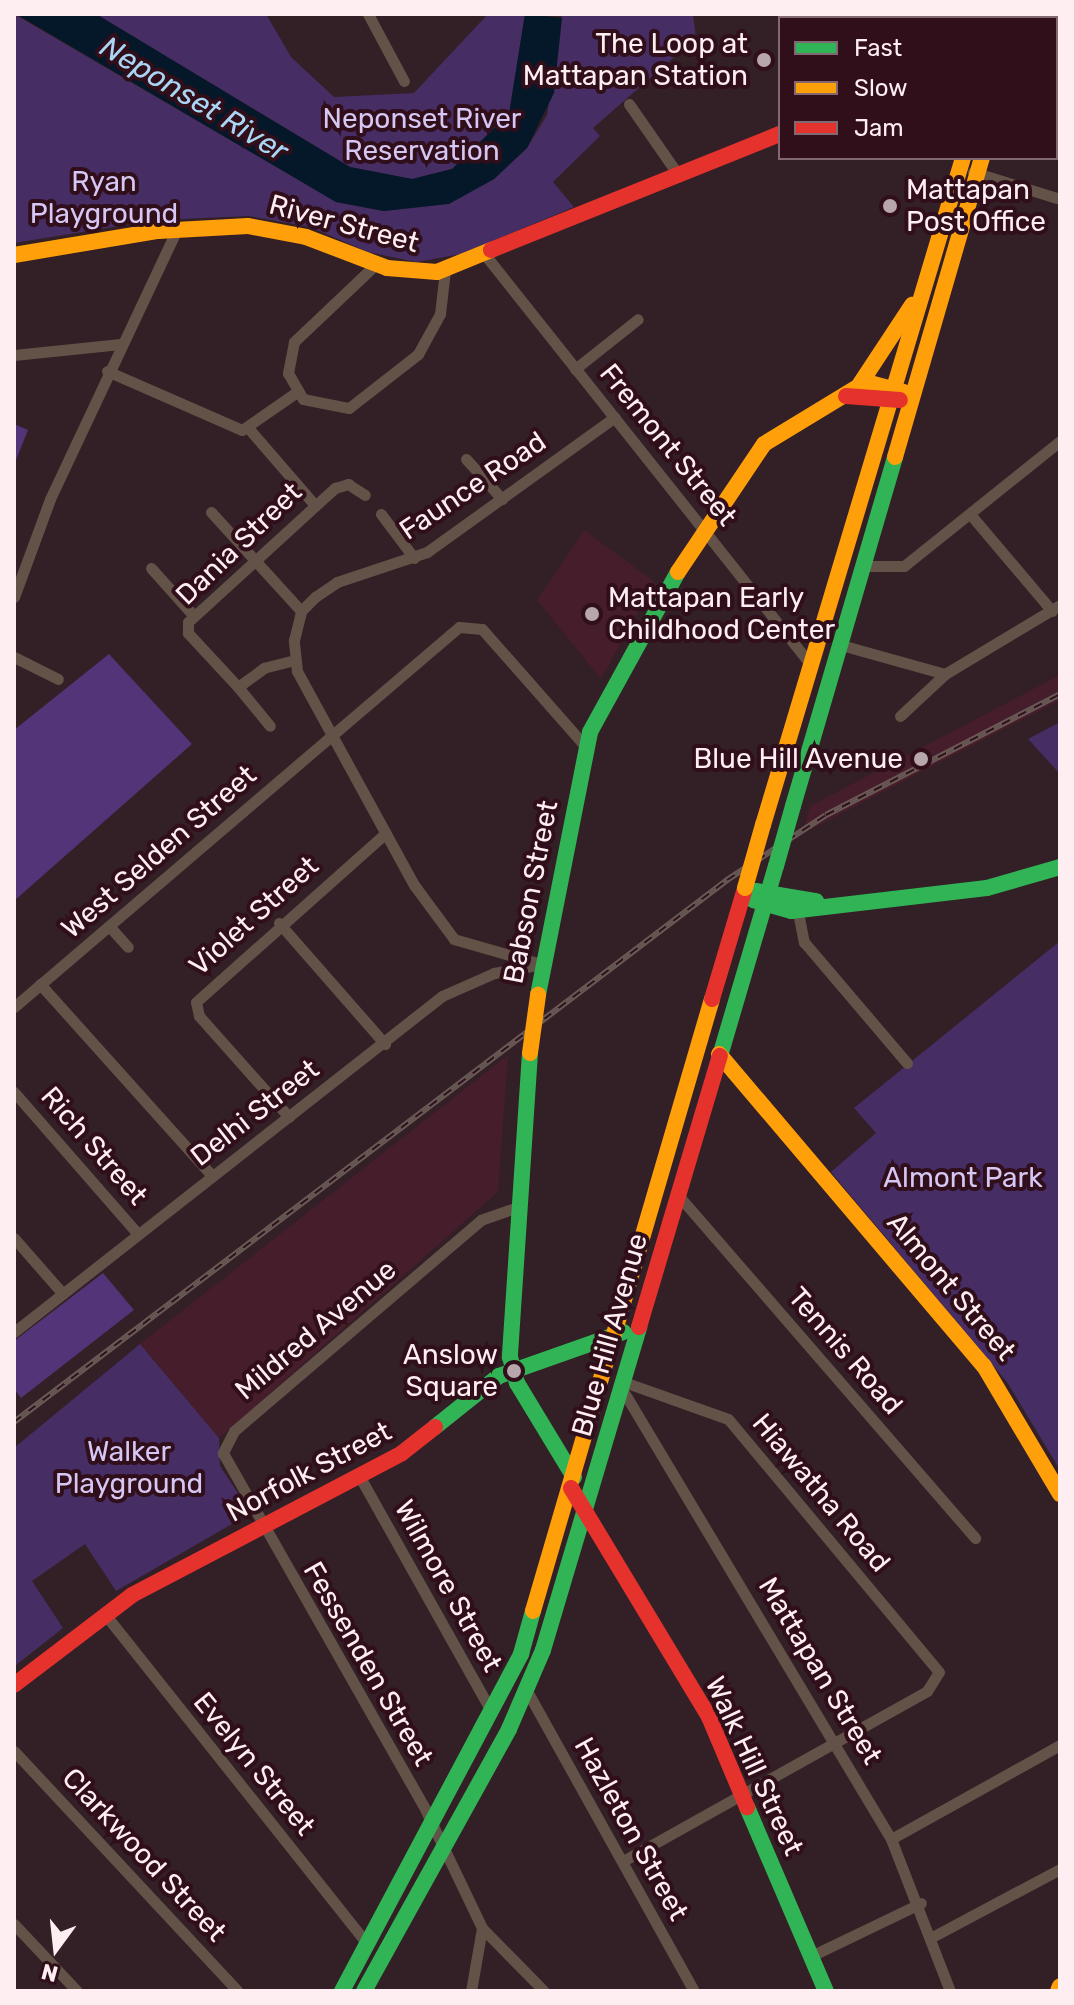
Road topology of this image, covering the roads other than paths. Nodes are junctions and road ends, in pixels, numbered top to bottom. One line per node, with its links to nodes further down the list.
1 (368, 14): 2 (street)
2 (404, 81)
3 (629, 104): 7 (street)
4 (778, 135): 7 (main road, River Street)
5 (961, 163): 6 (street); 14 (main road, Blue Hill Avenue)
6 (980, 166): 8 (street); 17 (main road, Blue Hill Avenue)
7 (679, 176): 11 (main road, River Street)
8 (1060, 199)
9 (177, 229): 10 (main road, River Street); 12 (main road, River Street); 18 (street)
10 (14, 255)
11 (486, 256): 13 (main road, River Street); 20 (street, Fremont Street)
12 (375, 265): 13 (main road, River Street); 24 (street)
13 (445, 270): 24 (street)
14 (928, 271): 16 (main road, Blue Hill Avenue); 22 (main road, Blue Hill Avenue)
15 (638, 319): 20 (street)
16 (909, 335): 17 (main road); 23 (main road, Blue Hill Avenue)
17 (926, 340): 26 (main road, Blue Hill Avenue)
18 (120, 344): 19 (street); 21 (street)
19 (14, 355)
20 (575, 369): 27 (street, Fremont Street)
21 (107, 371): 28 (street); 42 (street)
22 (860, 384): 23 (main road); 25 (main road, Babson Street)
23 (891, 393): 25 (main road); 26 (main road); 49 (main road, Blue Hill Avenue)
24 (294, 394): 28 (street)
25 (846, 396): 37 (main road, Babson Street)
26 (911, 398): 40 (main road, Blue Hill Avenue)
27 (615, 417): 32 (street, Faunce Road); 37 (street, Fremont Street)
28 (249, 429): 33 (street)
29 (1060, 441): 36 (street)
30 (466, 459): 32 (street)
31 (365, 495): 33 (street, Dania Street)
32 (502, 499): 38 (street, Faunce Road)
33 (314, 504): 39 (street, Dania Street)
34 (211, 512): 39 (street)
35 (381, 514): 38 (street)
36 (970, 514): 40 (street); 43 (street)
37 (705, 528): 49 (street, Fremont Street); 56 (main road, Babson Street)
38 (414, 558): 44 (street, Faunce Road)
39 (254, 561): 44 (street); 45 (street, Dania Street)
40 (864, 566): 46 (main road, Blue Hill Avenue)
41 (151, 568): 45 (street)
42 (14, 597)
43 (1056, 608): 50 (street)
44 (301, 611): 48 (street)
45 (193, 615): 52 (street, Dania Street)
46 (841, 645): 50 (street); 60 (main road, Blue Hill Avenue, bridge)
47 (14, 657): 51 (street)
48 (295, 660): 52 (street); 55 (street)
49 (812, 666): 59 (main road, Blue Hill Avenue, bridge)
50 (945, 674): 53 (street)
51 (58, 679)
52 (238, 687): 54 (street)
53 (900, 716)
54 (270, 726)
55 (333, 731): 56 (street, West Selden Street); 57 (street); 63 (street, West Selden Street)
56 (586, 747): 65 (main road, Babson Street)
57 (386, 833): 62 (street, Violet Street); 65 (street)
58 (1060, 867): 61 (main road)
59 (744, 892): 60 (main road); 79 (main road, Blue Hill Avenue)
60 (766, 900): 61 (main road); 69 (main road, Blue Hill Avenue)
61 (797, 904): 70 (street)
62 (279, 923): 68 (street); 72 (street, Violet Street)
63 (109, 926): 64 (street); 66 (street, West Selden Street)
64 (128, 947)
65 (541, 964): 68 (street, Delhi Street); 75 (main road, Babson Street, bridge)
66 (40, 984): 67 (street, West Selden Street); 73 (street)
67 (14, 1007)
68 (385, 1044): 72 (street, Delhi Street)
69 (719, 1054): 74 (main road, Blue Hill Avenue); 86 (main road, Almont Street)
70 (907, 1063)
71 (14, 1092): 76 (street, Rich Street)
72 (289, 1117): 73 (street, Delhi Street)
73 (212, 1176): 76 (street, Delhi Street)
74 (678, 1195): 81 (main road, Blue Hill Avenue); 89 (street, Tennis Road)
75 (518, 1207): 82 (main road, Babson Street); 88 (street, Mildred Avenue)
76 (137, 1233): 78 (street, Delhi Street)
77 (14, 1238): 78 (street)
78 (63, 1294): 80 (street, Delhi Street)
79 (617, 1331): 81 (main road); 82 (main road, Norfolk Street); 85 (main road, Blue Hill Avenue)
80 (14, 1332)
81 (638, 1336): 83 (main road, Blue Hill Avenue)
82 (512, 1370): 84 (main road, Norfolk Street); 85 (main road)
83 (623, 1386): 87 (main road, Blue Hill Avenue); 94 (street, Mattapan Street); 94 (street, Hiawatha Road)
84 (361, 1479): 88 (main road, Norfolk Street); 93 (street, Wilmore Street)
85 (573, 1483): 87 (main road, Walk Hill Street); 93 (main road, Blue Hill Avenue)
86 (1059, 1489)
87 (586, 1513): 92 (main road, Blue Hill Avenue); 97 (main road, Walk Hill Street)
88 (267, 1525): 90 (main road, Norfolk Street); 98 (street, Fessenden Street)
89 (975, 1538)
90 (104, 1613): 91 (main road, Norfolk Street); 107 (street, Evelyn Street)
91 (14, 1685)
92 (527, 1691): 100 (main road, Blue Hill Avenue); 101 (street, Hazleton Street)
93 (494, 1715): 98 (main road, Blue Hill Avenue)
94 (832, 1742): 97 (street); 99 (street, Mattapan Street)
95 (1060, 1745): 99 (street)
96 (14, 1751): 110 (street, Clarkwood Street)
97 (743, 1796): 101 (street); 108 (main road, Walk Hill Street)
98 (433, 1826): 100 (street, Fessenden Street); 107 (main road, Blue Hill Avenue)
99 (891, 1839): 103 (street, Mattapan Street)
100 (443, 1848): 105 (street, Fessenden Street); 112 (main road, Blue Hill Avenue)
101 (623, 1861): 115 (street, Hazleton Street)
102 (1060, 1869): 106 (street)
103 (921, 1903): 106 (street, Mattapan Street); 108 (street)
104 (14, 1924): 109 (street)
105 (482, 1928): 113 (street); 114 (street, Fessenden Street)
106 (934, 1936): 117 (street, Mattapan Street)
107 (368, 1945): 111 (main road, Blue Hill Avenue)
108 (811, 1956): 116 (main road, Walk Hill Street)
109 (77, 1991)
110 (238, 1991)
111 (342, 1991)
112 (364, 1991)
113 (471, 1991)
114 (544, 1991)
115 (694, 1991)
116 (826, 1991)
117 (950, 1991)

